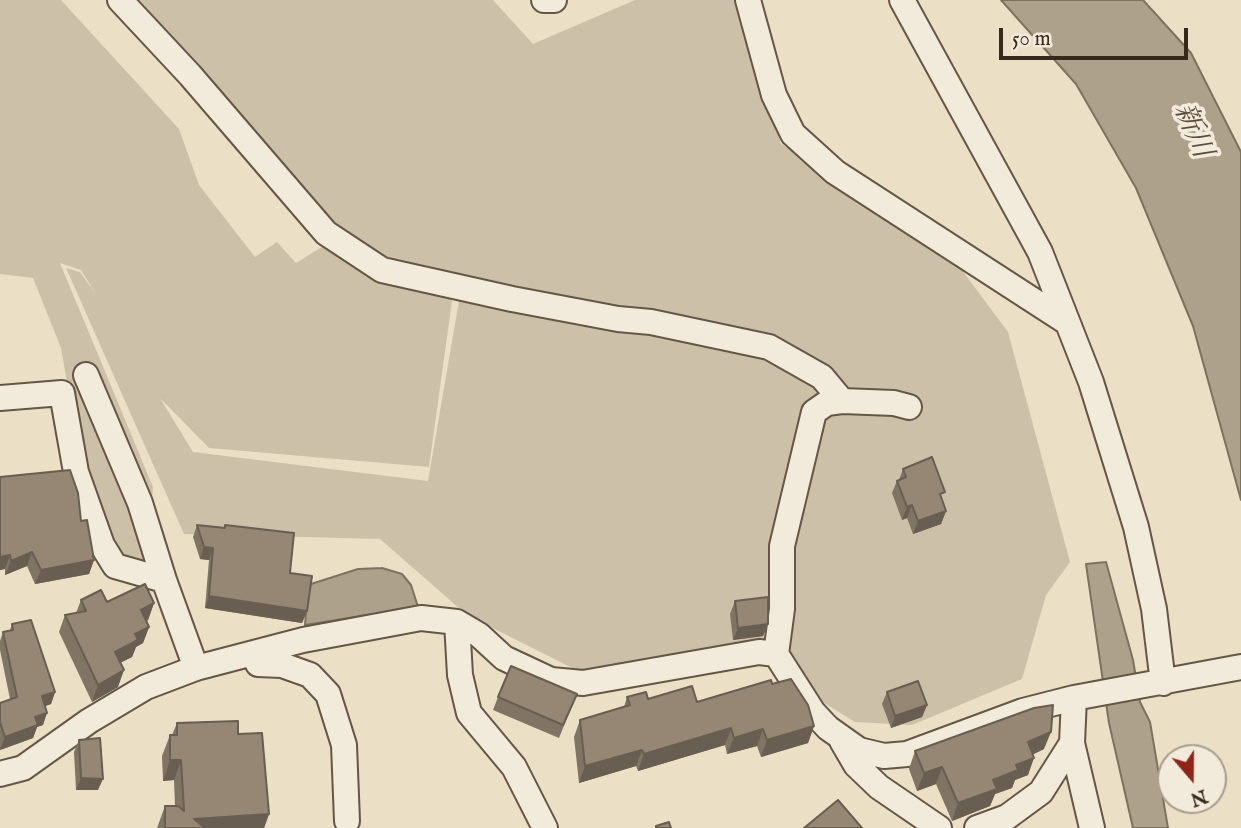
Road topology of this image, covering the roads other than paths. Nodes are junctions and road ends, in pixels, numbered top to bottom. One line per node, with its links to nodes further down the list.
1 (121, 0): 9 (street)
2 (544, 0): 3 (street)
3 (554, 0)
4 (747, 0): 6 (street)
5 (902, 0): 6 (street)
6 (1065, 321): 17 (street)
7 (86, 375): 11 (street)
8 (0, 398): 11 (street)
9 (842, 401): 10 (street); 13 (street)
10 (909, 407)
11 (164, 580): 16 (street)
12 (457, 622): 13 (street); 16 (street); 23 (street)
13 (776, 654): 19 (street)
14 (258, 664): 22 (street)
15 (1241, 667): 17 (street)
16 (196, 668): 21 (street)
17 (1164, 683): 18 (street)
18 (1074, 698): 19 (street); 20 (street)
19 (840, 738): 24 (street)
20 (1072, 743): 25 (street); 26 (street)
21 (0, 774)
22 (347, 821)
23 (545, 828)
24 (939, 828)
25 (977, 828)
26 (1092, 828)

